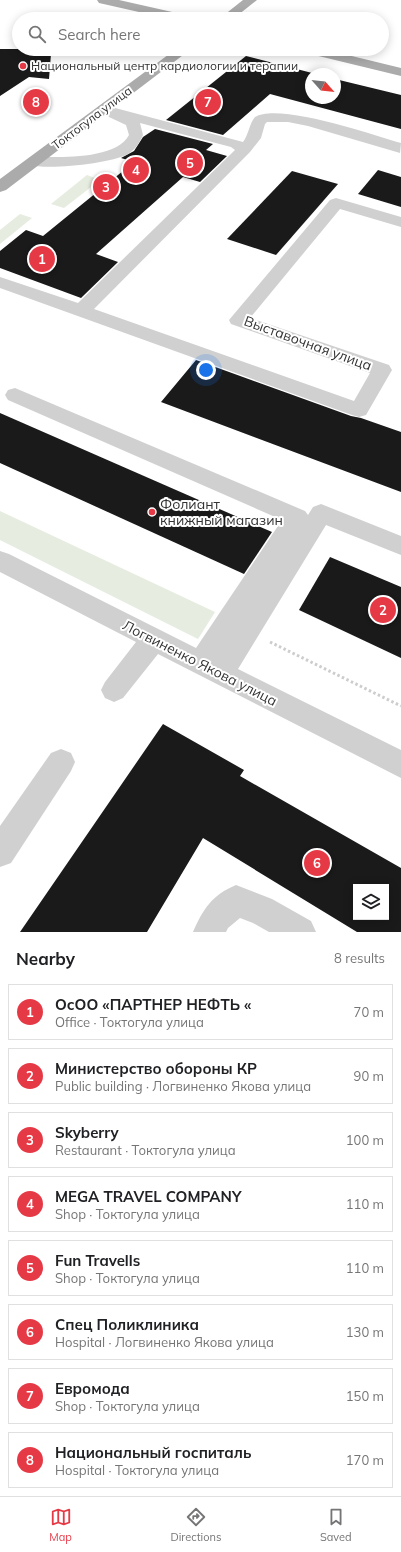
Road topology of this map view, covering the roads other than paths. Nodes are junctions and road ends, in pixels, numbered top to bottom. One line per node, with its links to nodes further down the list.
1 (103, 0): 3 (main road)
2 (251, 0): 4 (main road)
3 (155, 12)
4 (235, 12)
5 (175, 56): 8 (main road, Токтогула улица)
6 (336, 56): 7 (main road)
7 (401, 72)
8 (104, 109): 10 (street); 11 (main road, Токтогула улица); 11 (street)
9 (400, 148): 10 (street)
10 (245, 149): 15 (street)
11 (34, 162): 12 (main road, Токтогула улица)
12 (3, 183)
13 (401, 222): 15 (street, Выставочная улица)
14 (0, 282): 15 (street, Выставочная улица)
15 (81, 311)
16 (16, 395): 20 (street)
17 (401, 546): 20 (street)
18 (0, 561): 19 (street, Логвиненко Якова улица)
19 (154, 639): 20 (street, Логвиненко Якова улица); 21 (street)
20 (210, 668): 23 (street, Логвиненко Якова улица)
21 (114, 690)
22 (61, 762): 24 (street)
23 (401, 765)
24 (0, 852)
25 (209, 932): 26 (street)
26 (300, 932)

